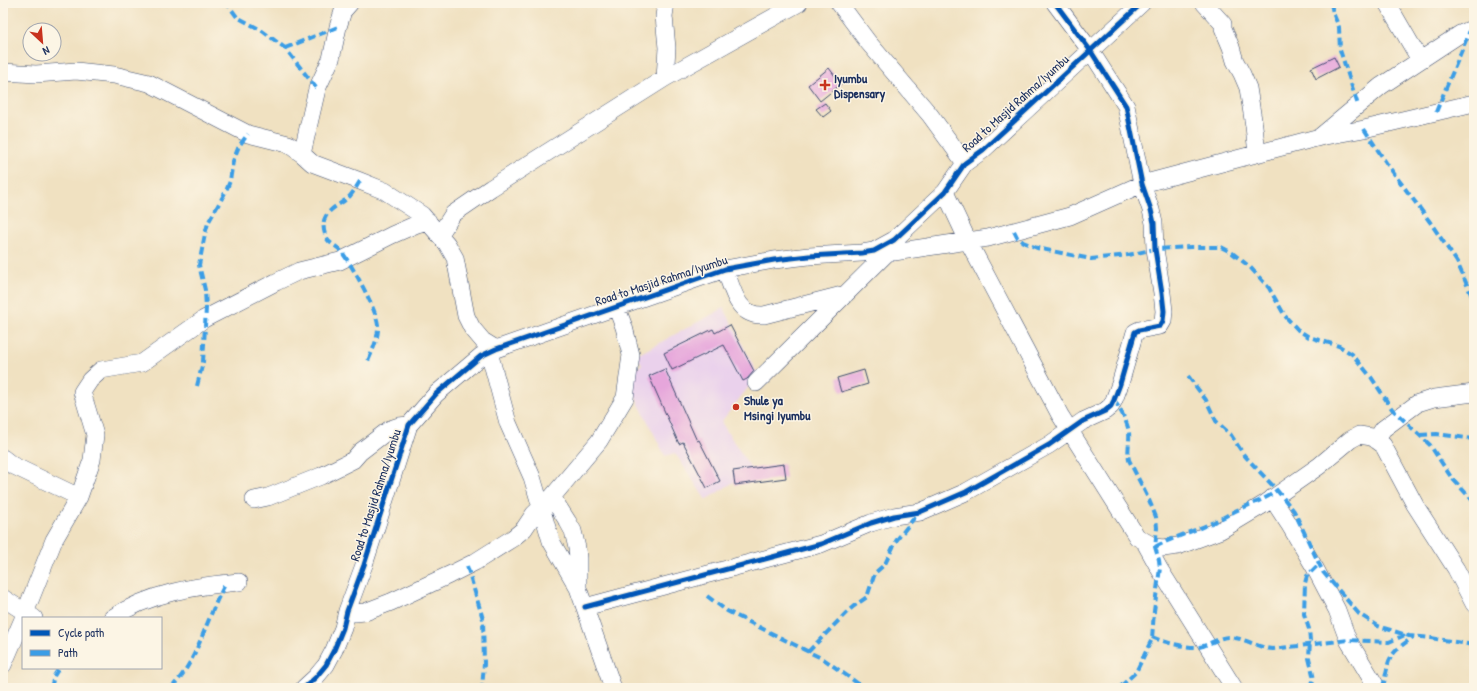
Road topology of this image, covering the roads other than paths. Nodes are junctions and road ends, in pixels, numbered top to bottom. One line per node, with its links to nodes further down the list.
1 (350, 3): 16 (street)
2 (666, 3): 13 (street)
3 (799, 3): 13 (street)
4 (839, 3): 18 (street)
5 (1055, 3): 10 (street)
6 (1142, 3): 10 (street, Road to Masjid Rahma/Iyumbu)
7 (1204, 3): 17 (street)
8 (1387, 3): 11 (street)
9 (1474, 28): 11 (street)
10 (1090, 50): 18 (street, Road to Masjid Rahma/Iyumbu); 19 (street)
11 (1420, 60): 15 (street)
12 (3, 72): 16 (street)
13 (664, 78): 21 (street)
14 (1474, 103): 15 (street)
15 (1320, 137): 17 (street)
16 (302, 154): 21 (street)
17 (1257, 154): 19 (street)
18 (965, 163): 20 (street, Road to Masjid Rahma/Iyumbu)
19 (1142, 184): 22 (street); 31 (street)
20 (944, 192): 22 (street); 23 (street, Road to Masjid Rahma/Iyumbu)
21 (433, 228): 27 (street); 34 (street)
22 (968, 241): 23 (street); 31 (street)
23 (881, 252): 24 (street, Road to Masjid Rahma/Iyumbu); 25 (street)
24 (725, 269): 25 (street); 26 (street, Road to Masjid Rahma/Iyumbu)
25 (846, 294): 28 (street)
26 (616, 306): 27 (street, Road to Masjid Rahma/Iyumbu); 37 (street)
27 (492, 350): 30 (street, Road to Masjid Rahma/Iyumbu); 37 (street)
28 (756, 383)
29 (1474, 393): 32 (street)
30 (408, 425): 36 (street); 44 (street, Road to Masjid Rahma/Iyumbu)
31 (1069, 431): 38 (street); 43 (street)
32 (1376, 440): 35 (street); 42 (street)
33 (3, 458): 34 (street)
34 (79, 497): 45 (street)
35 (1272, 498): 38 (street); 52 (street)
36 (254, 500)
37 (547, 502): 40 (street); 40 (street); 44 (street)
38 (1144, 541): 51 (street)
39 (239, 582): 46 (street)
40 (578, 588): 43 (street)
41 (3, 598): 45 (street)
42 (1474, 604)
43 (585, 607): 50 (street)
44 (347, 611): 49 (street, Road to Masjid Rahma/Iyumbu)
45 (27, 617)
46 (114, 617)
47 (22, 627): 48 (street)
48 (3, 665)
49 (314, 684)
50 (613, 688)
51 (1234, 688)
52 (1377, 688)

